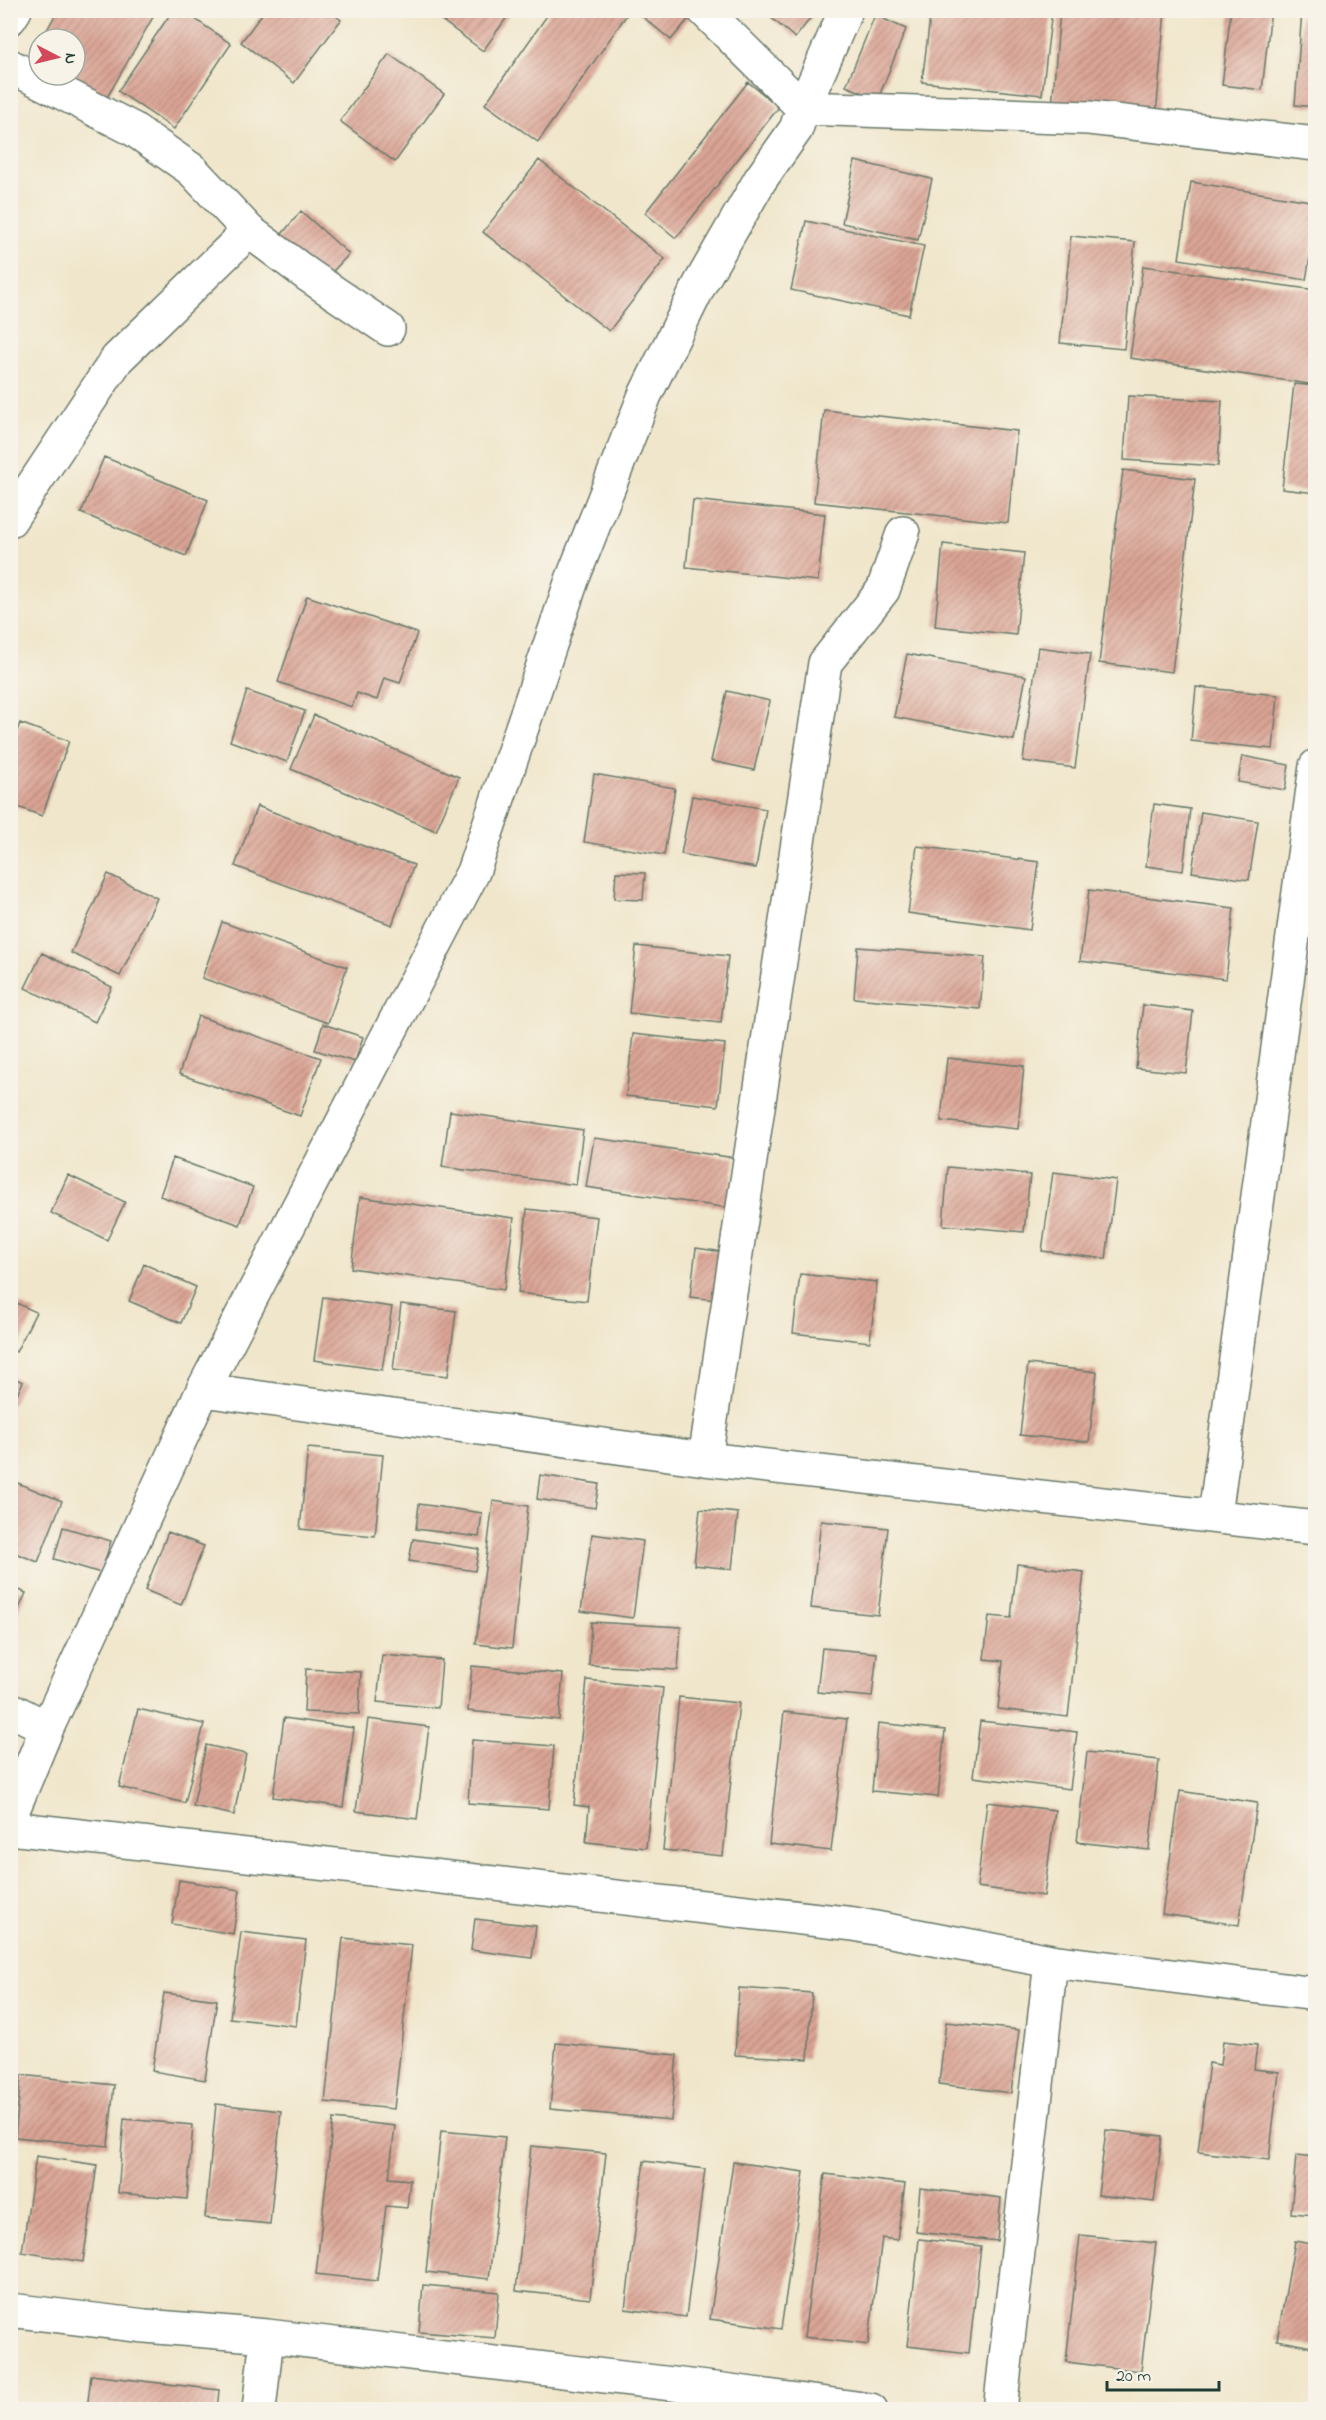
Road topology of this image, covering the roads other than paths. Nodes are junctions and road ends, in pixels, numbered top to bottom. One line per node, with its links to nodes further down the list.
1 (15, 10): 4 (street)
2 (704, 10): 6 (street)
3 (846, 10): 6 (street)
4 (10, 18)
5 (10, 66): 8 (street)
6 (803, 108): 7 (street); 13 (street)
7 (1316, 144)
8 (249, 231): 9 (street); 10 (street)
9 (388, 329)
10 (10, 520)
11 (903, 533): 14 (street)
12 (1316, 766): 15 (street)
13 (203, 1390): 14 (street); 18 (street)
14 (705, 1459): 15 (street)
15 (1215, 1515): 16 (street)
16 (1316, 1528)
17 (10, 1709): 18 (street)
18 (47, 1728): 19 (street)
19 (10, 1817)
20 (10, 1828): 21 (street)
21 (1051, 1961): 22 (street); 28 (street)
22 (1316, 1994)
23 (10, 2310): 24 (street)
24 (267, 2336): 25 (street); 26 (street)
25 (722, 2400): 27 (street)
26 (259, 2409)
27 (871, 2409)
28 (1000, 2409)

